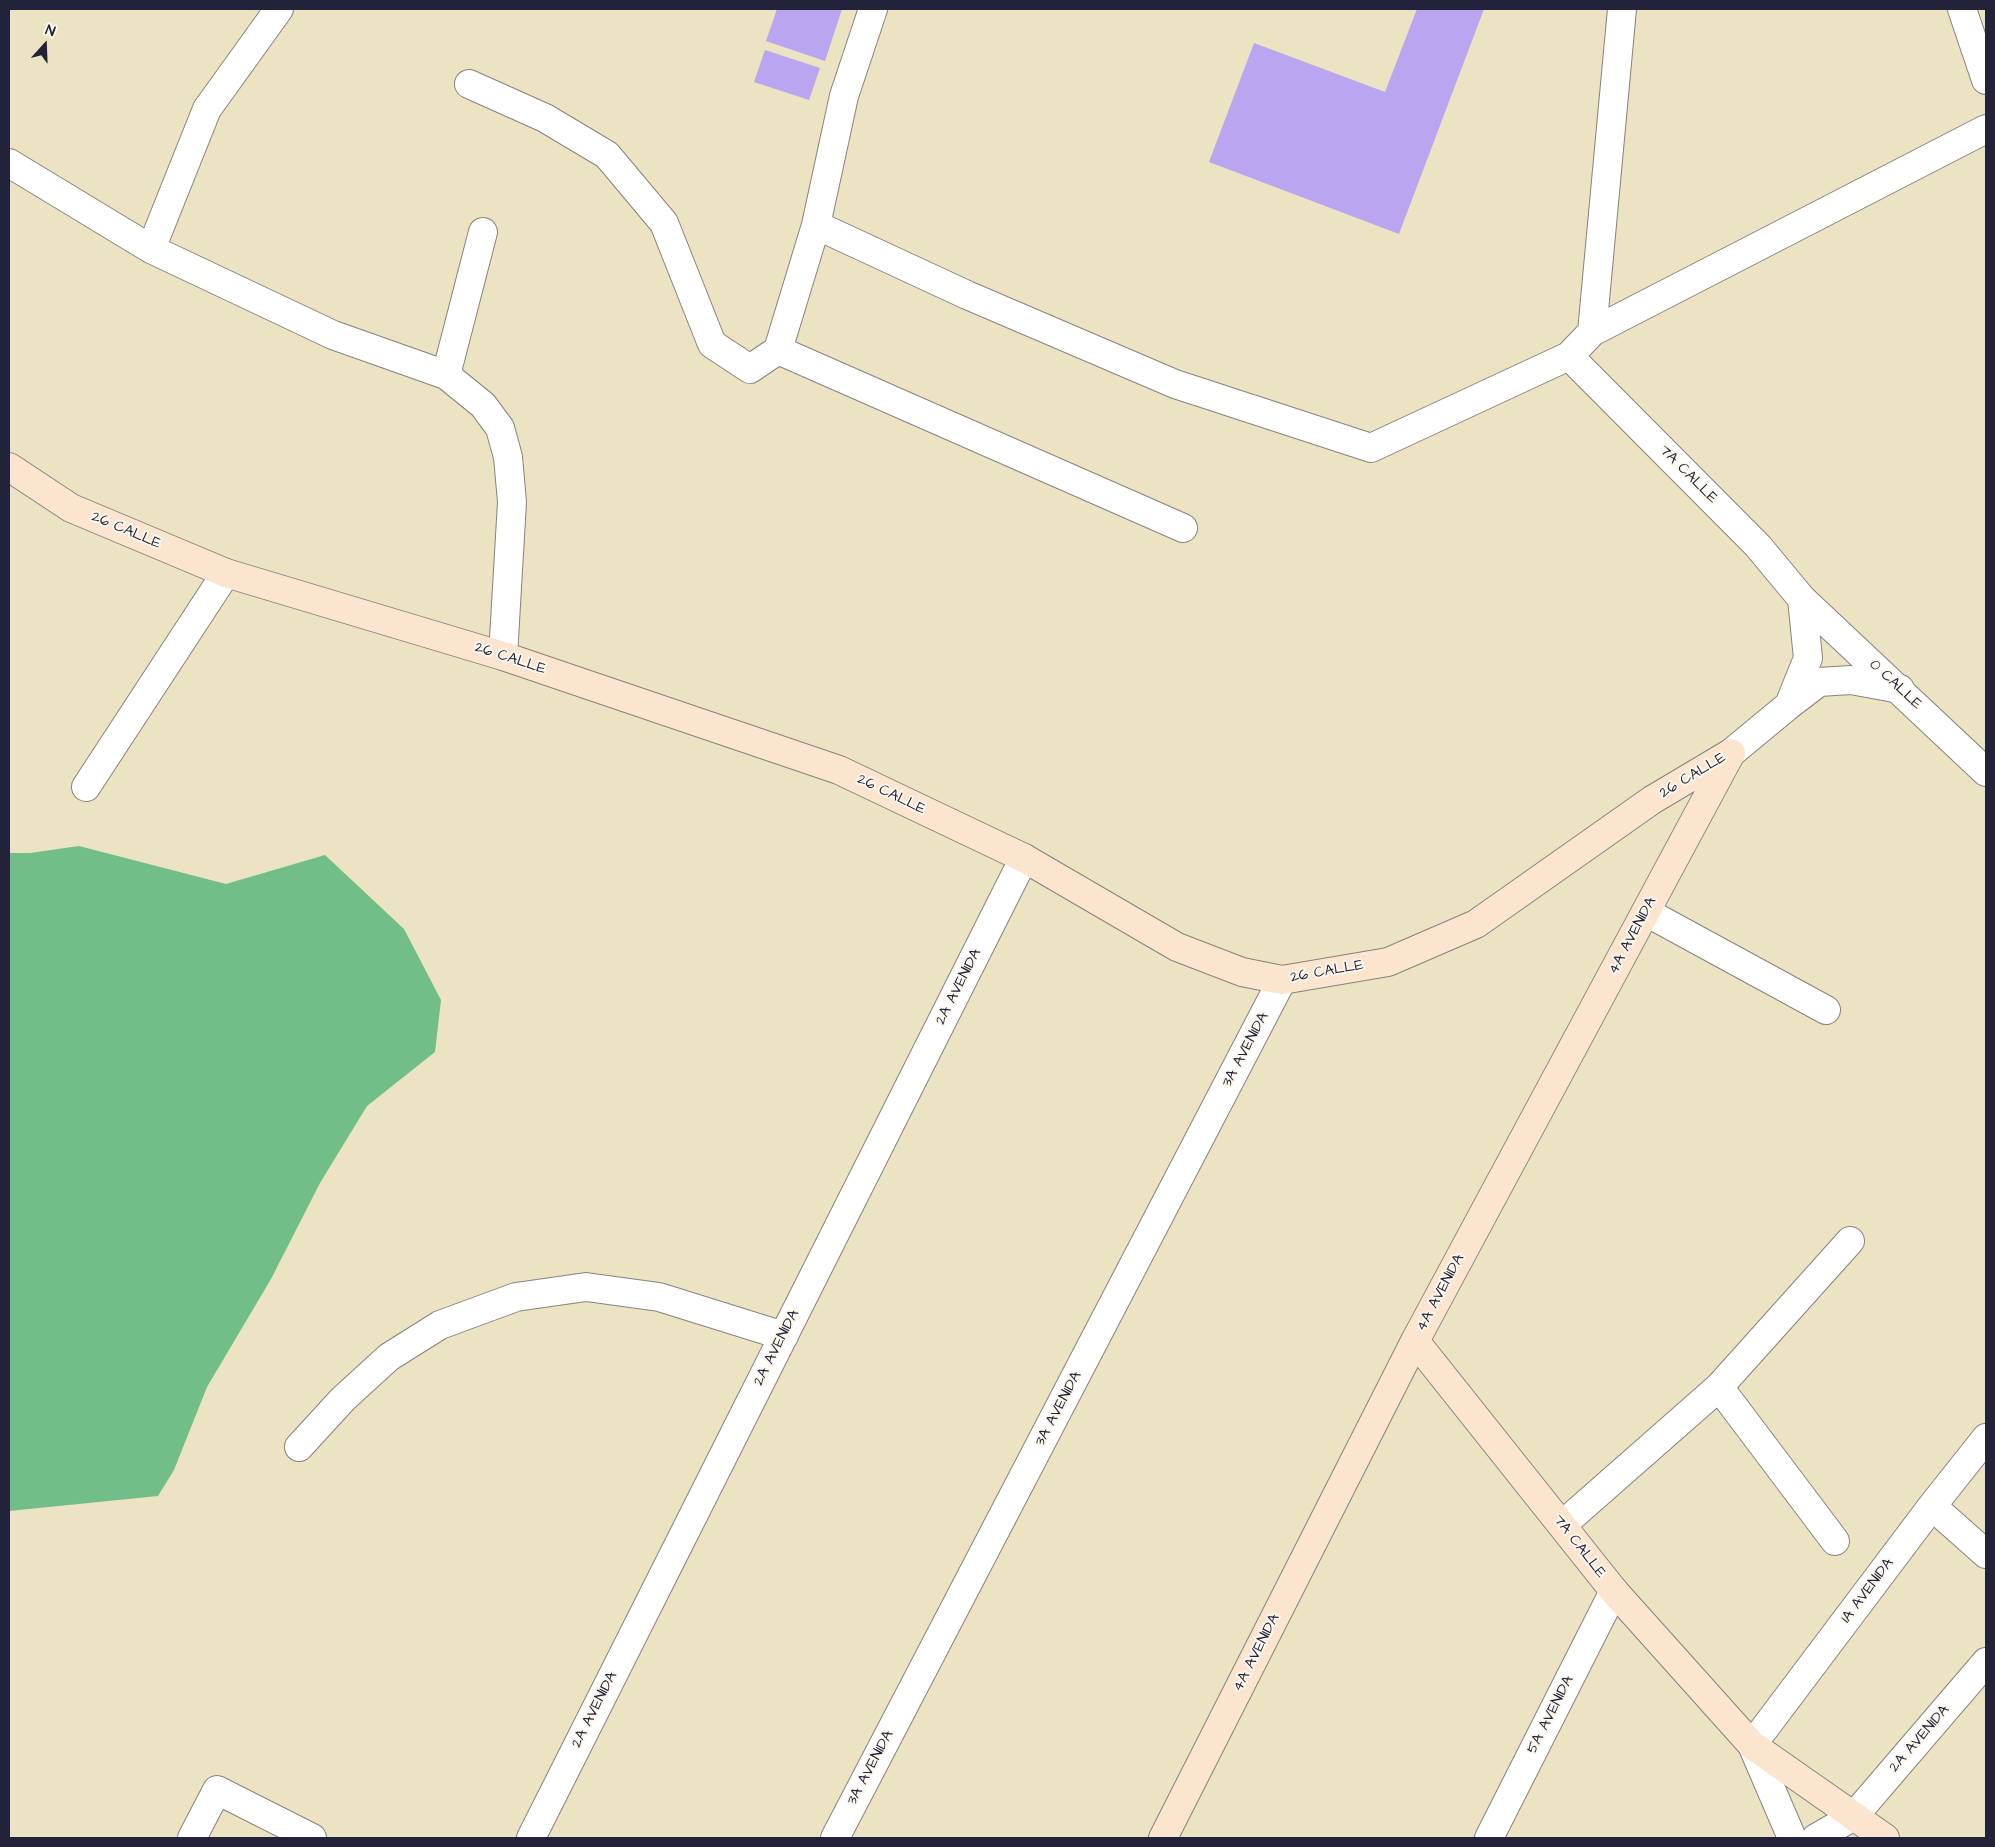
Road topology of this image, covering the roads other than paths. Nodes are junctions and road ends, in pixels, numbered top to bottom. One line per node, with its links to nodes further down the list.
1 (279, 9): 11 (street)
2 (873, 9): 9 (street)
3 (1622, 9): 12 (street)
4 (1962, 9): 5 (street)
5 (1986, 80)
6 (469, 84): 13 (street)
7 (1986, 129): 12 (street)
8 (9, 163): 11 (street)
9 (816, 225): 13 (street); 14 (street)
10 (483, 232): 15 (street)
11 (151, 250): 15 (street)
12 (1592, 332): 14 (street)
13 (778, 350): 17 (street)
14 (1569, 356): 19 (street, 7A CALLE)
15 (446, 375): 20 (street)
16 (9, 467): 18 (street, 26 CALLE)
17 (1183, 528)
18 (226, 573): 20 (street, 26 CALLE); 25 (street)
19 (1802, 599): 21 (street, 0 CALLE); 22 (street)
20 (503, 656): 26 (street, 26 CALLE)
21 (1900, 689): 22 (street); 24 (street, 0 CALLE)
22 (1789, 705): 23 (street)
23 (1731, 753): 27 (street, 4A AVENIDA); 28 (street, 26 CALLE)
24 (1986, 772)
25 (86, 788)
26 (1024, 858): 28 (street, 26 CALLE); 31 (street, 2A AVENIDA)
27 (1646, 912): 29 (street); 32 (street, 4A AVENIDA)
28 (1282, 980): 47 (street, 3A AVENIDA)
29 (1826, 1010)
30 (1850, 1241): 33 (street)
31 (784, 1336): 35 (street); 46 (street, 2A AVENIDA)
32 (1415, 1341): 37 (street, 7A CALLE); 48 (street, 4A AVENIDA)
33 (1719, 1387): 37 (street); 38 (street)
34 (1986, 1438): 36 (street, 1A AVENIDA)
35 (299, 1447)
36 (1932, 1506): 39 (street); 42 (street, 1A AVENIDA)
37 (1562, 1524): 40 (street, 7A CALLE)
38 (1835, 1541)
39 (1986, 1554)
40 (1614, 1591): 42 (street, 7A CALLE); 49 (street, 5A AVENIDA)
41 (1986, 1662): 43 (street, 2A AVENIDA)
42 (1752, 1745): 43 (street, 7A CALLE); 50 (street, 7A CALLE)
43 (1854, 1816): 51 (street, 2A AVENIDA); 52 (street, 7A CALLE)
44 (192, 1838): 45 (street)
45 (312, 1838)
46 (531, 1838)
47 (835, 1838)
48 (1163, 1838)
49 (1489, 1838)
50 (1792, 1838)
51 (1816, 1838)
52 (1885, 1838)

